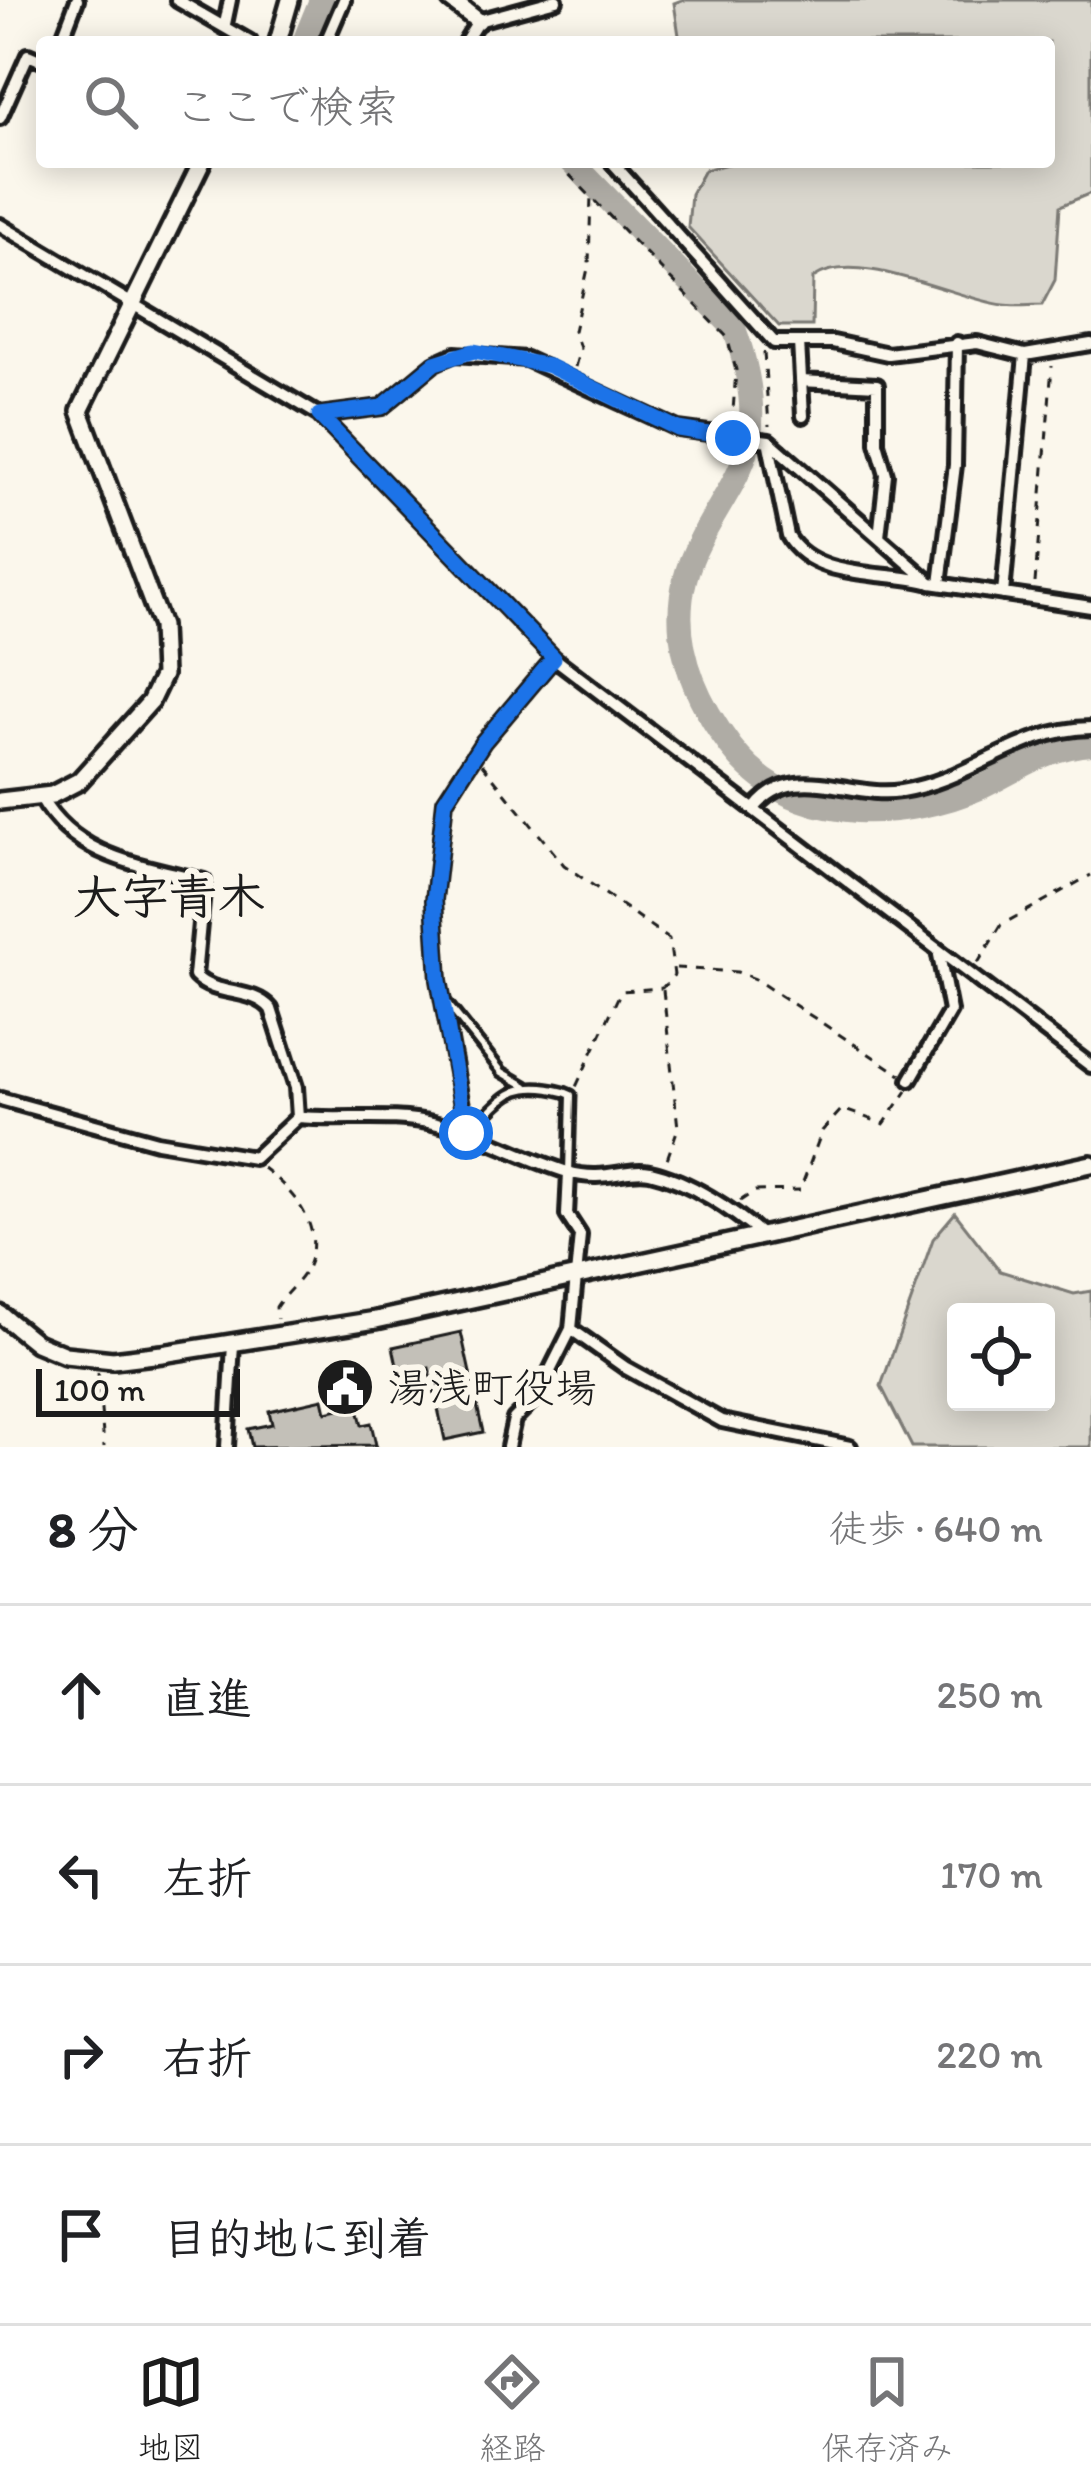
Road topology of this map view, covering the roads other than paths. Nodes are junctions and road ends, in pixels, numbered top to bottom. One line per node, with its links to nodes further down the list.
1 (77, 0): 10 (street)
2 (177, 0): 9 (street)
3 (230, 0): 9 (street)
4 (290, 0): 12 (street)
5 (344, 0): 13 (street)
6 (451, 0): 8 (street)
7 (556, 0): 8 (street)
8 (478, 21): 14 (street)
9 (225, 24): 11 (street)
10 (63, 36)
11 (242, 36)
12 (280, 36)
13 (329, 36)
14 (469, 36)
15 (36, 58): 16 (street)
16 (0, 118)
17 (199, 168): 20 (street)
18 (617, 168): 21 (street)
19 (0, 226): 20 (street)
20 (132, 304): 26 (street); 35 (street)
21 (799, 342): 22 (street); 25 (street)
22 (957, 343): 24 (street); 30 (street)
23 (1091, 344): 24 (street)
24 (1024, 355): 31 (street)
25 (801, 381): 27 (street); 29 (street)
26 (319, 415): 28 (street); 33 (street)
27 (803, 416)
28 (766, 441): 29 (street); 30 (street)
29 (878, 537): 30 (street)
30 (936, 583): 31 (street)
31 (1003, 594): 32 (street)
32 (1091, 607)
33 (554, 658): 37 (street); 39 (street)
34 (1091, 728): 37 (street)
35 (41, 797): 36 (street); 44 (street)
36 (0, 801)
37 (754, 809): 38 (street)
38 (939, 955): 40 (street); 41 (street)
39 (446, 1002): 42 (lane); 45 (street)
40 (1091, 1066)
41 (910, 1080)
42 (529, 1087): 45 (lane); 47 (lane)
43 (0, 1099): 44 (street)
44 (298, 1117): 45 (street)
45 (466, 1133): 47 (street)
46 (1091, 1164): 48 (street)
47 (569, 1172): 48 (street); 49 (street)
48 (763, 1236): 49 (street)
49 (575, 1276): 51 (street); 52 (street)
50 (0, 1314): 52 (street)
51 (571, 1329): 54 (street); 55 (street)
52 (233, 1344): 53 (street)
53 (227, 1447)
54 (508, 1447)
55 (850, 1447)

